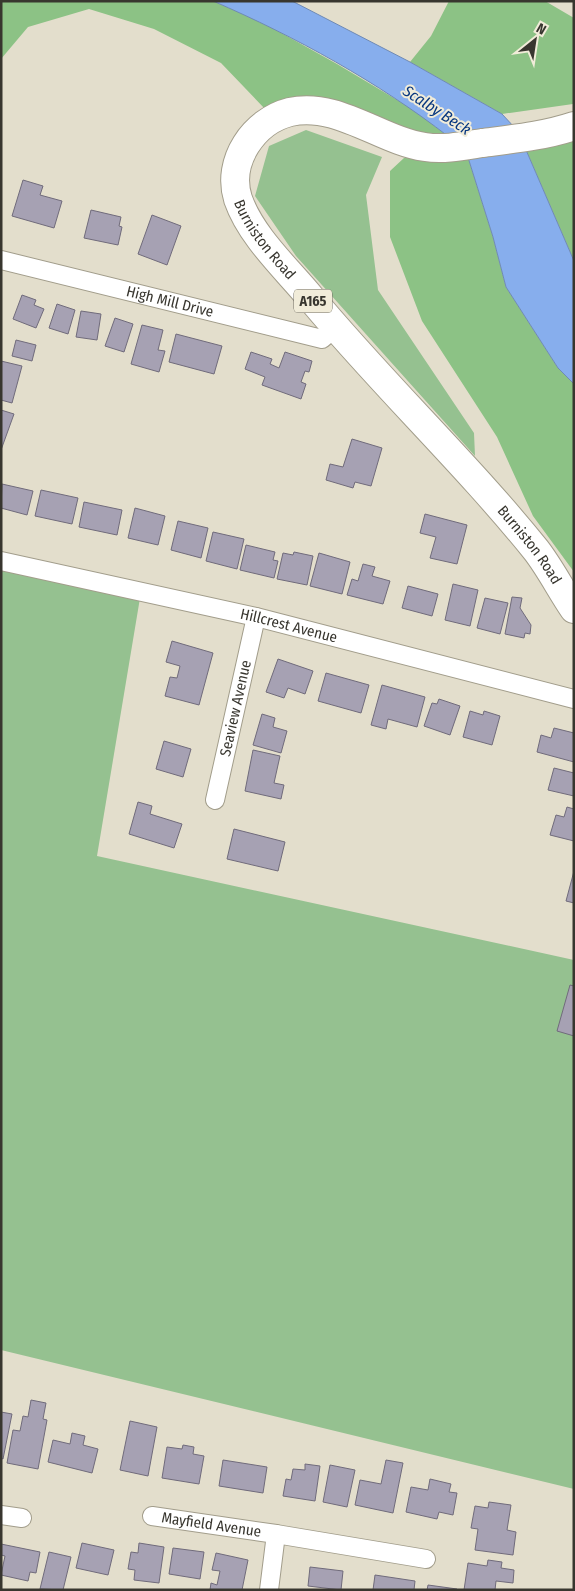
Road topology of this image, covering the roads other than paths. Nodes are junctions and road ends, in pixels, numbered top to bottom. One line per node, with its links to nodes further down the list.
1 (574, 126): 3 (main road, Burniston Road / A165)
2 (1, 260): 3 (street, High Mill Drive)
3 (336, 328): 5 (main road, Burniston Road / A165)
4 (1, 561): 6 (street, Hillcrest Avenue)
5 (574, 610)
6 (256, 617): 7 (street, Hillcrest Avenue); 8 (street, Seaview Avenue)
7 (574, 699)
8 (215, 800)
9 (1, 1514): 11 (street)
10 (152, 1516): 12 (street, Mayfield Avenue)
11 (22, 1518)
12 (276, 1534): 13 (street); 14 (street, Mayfield Avenue)
13 (426, 1559)
14 (269, 1590)

